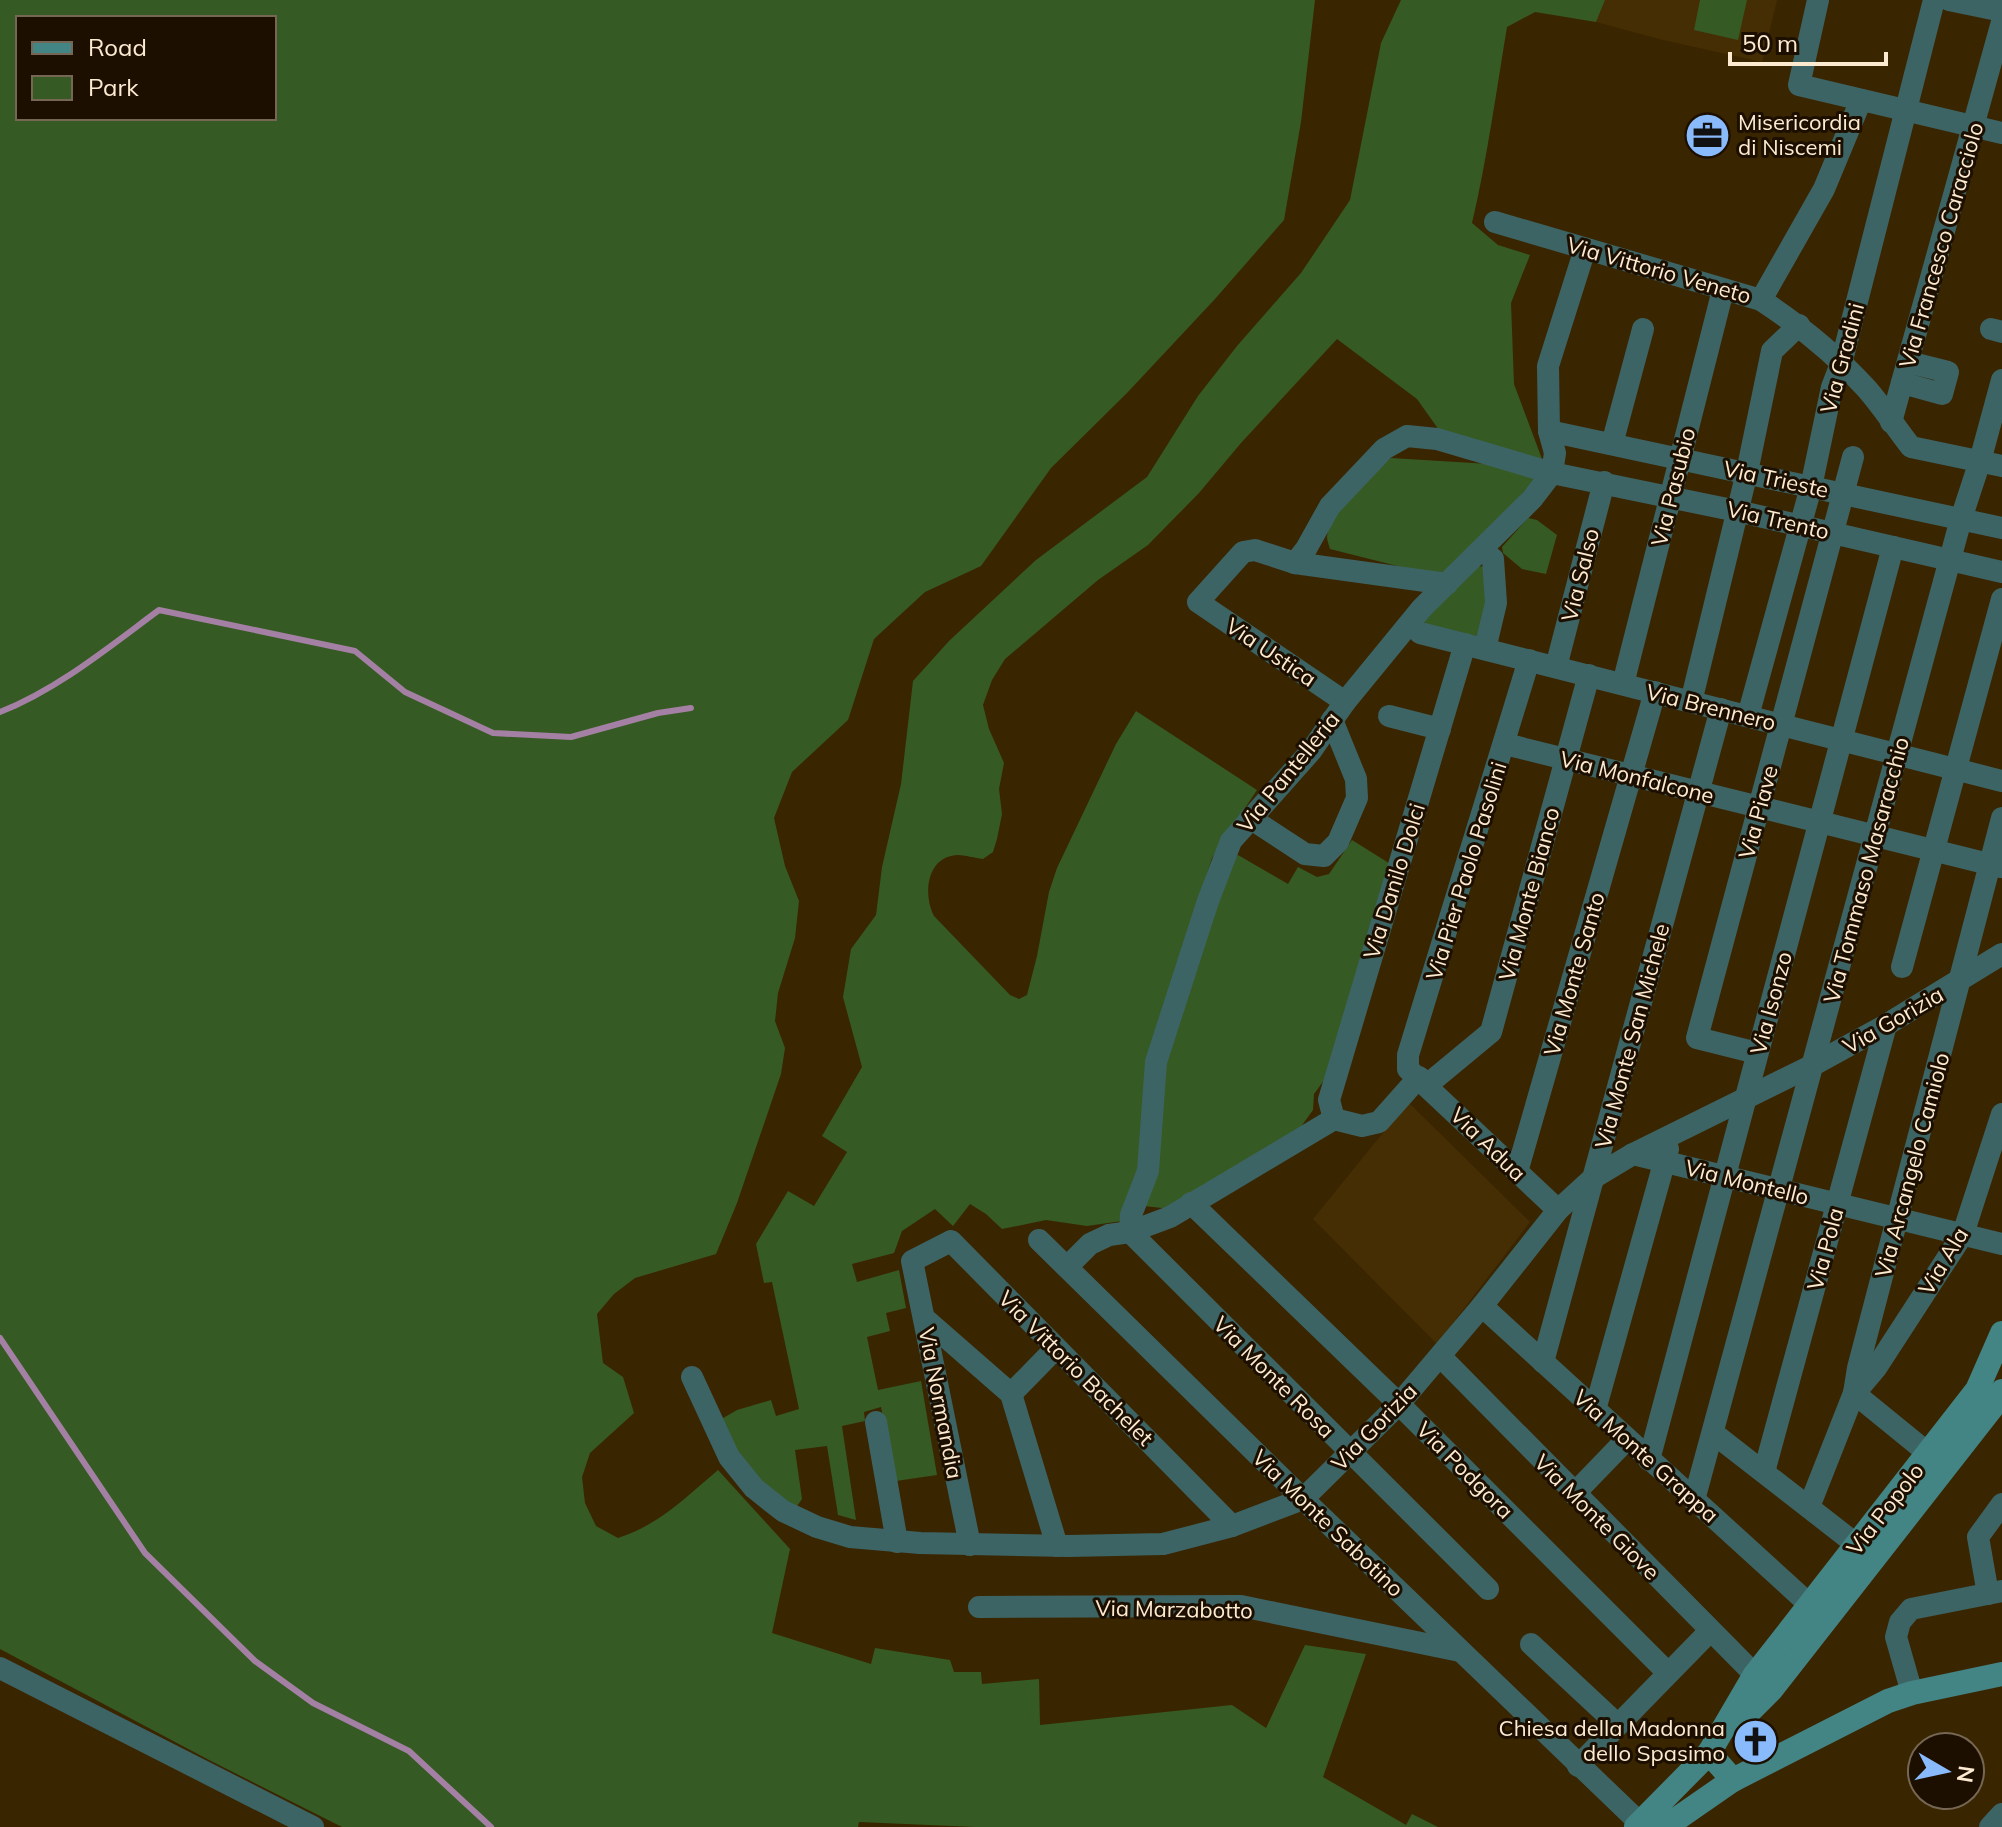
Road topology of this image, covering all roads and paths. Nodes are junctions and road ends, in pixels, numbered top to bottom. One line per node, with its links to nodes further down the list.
1 (1818, 0): 6 (street)
2 (1934, 0): 7 (street, Via Gradini)
3 (1949, 0): 4 (street)
4 (2002, 11)
5 (2002, 22): 8 (street, Via Francesco Caracciolo)
6 (1861, 100): 7 (street); 13 (street)
7 (1907, 111): 8 (street); 16 (street, Via Gradini)
8 (1974, 126): 9 (street); 18 (street, Via Francesco Caracciolo)
9 (2002, 133)
10 (1495, 222): 11 (street, Via Vittorio Veneto)
11 (1585, 249): 12 (street, Via Vittorio Veneto); 19 (street)
12 (1723, 290): 13 (street, Via Vittorio Veneto); 22 (street, Via Pasubio)
13 (1761, 300): 14 (street, Via Vittorio Veneto)
14 (1799, 325): 16 (street, Via Vittorio Veneto); 24 (street)
15 (1643, 329): 20 (street)
16 (1841, 364): 18 (street, Via Vittorio Veneto); 27 (street, Via Gradini)
17 (2002, 380): 23 (street, Via Tommaso Masaracchio)
18 (1891, 422): 23 (street, Via Vittorio Veneto)
19 (1549, 431): 20 (street, Via Trieste); 25 (street)
20 (1612, 444): 22 (street, Via Trieste)
21 (1853, 457): 28 (street, Via Piave)
22 (1680, 458): 24 (street, Via Trieste); 29 (street, Via Pasubio)
23 (1991, 464): 31 (street, Via Tommaso Masaracchio)
24 (1747, 472): 27 (street, Via Trieste); 30 (street)
25 (1552, 473): 26 (street, Via Trento); 36 (street, Via Pantelleria); 38 (street, Via Trento)
26 (1604, 482): 29 (street, Via Trento); 45 (street, Via Salso)
27 (1811, 487): 28 (street, Via Trieste); 32 (street, Via Gradini)
28 (1843, 493): 31 (street, Via Trieste); 34 (street, Via Piave)
29 (1671, 497): 30 (street, Via Trento); 47 (street, Via Pasubio)
30 (1737, 511): 32 (street, Via Trento); 49 (street)
31 (1961, 519): 33 (street, Via Trieste); 37 (street, Via Tommaso Masaracchio)
32 (1800, 525): 34 (street, Via Trento); 53 (street, Via Gradini)
33 (2002, 528)
34 (1833, 533): 35 (street, Via Trento); 54 (street, Via Piave)
35 (1893, 547): 37 (street, Via Trento); 56 (street, Via Isonzo)
36 (1482, 550): 40 (street, Via Pantelleria); 43 (street, Via Danilo Dolci)
37 (1951, 560): 39 (street, Via Trento); 58 (street, Via Tommaso Masaracchio)
38 (1295, 563): 40 (street); 51 (street, Via Ustica)
39 (2002, 572)
40 (1447, 584): 51 (street, Via Pantelleria)
41 (2002, 599): 60 (street)
42 (1420, 633): 43 (street, Via Brennero)
43 (1475, 646): 44 (street, Via Brennero); 55 (street, Via Danilo Dolci)
44 (1529, 660): 45 (street, Via Brennero); 57 (street, Via Pier Paolo Pasolini)
45 (1556, 667): 46 (street, Via Brennero)
46 (1589, 675): 47 (street, Via Brennero); 59 (street, Via Monte Bianco)
47 (1623, 684): 48 (street, Via Brennero)
48 (1655, 692): 49 (street, Via Brennero); 61 (street, Via Monte Santo)
49 (1691, 702): 50 (street, Via Brennero)
50 (1721, 709): 53 (street, Via Brennero); 63 (street, Via Monte San Michele)
51 (1339, 711): 65 (street, Via Pantelleria); 65 (street)
52 (1389, 716): 55 (street)
53 (1748, 716): 54 (street, Via Brennero)
54 (1782, 725): 56 (street, Via Brennero); 64 (street, Via Piave)
55 (1440, 729): 80 (street, Via Danilo Dolci)
56 (1841, 740): 58 (street, Via Brennero); 67 (street, Via Isonzo)
57 (1505, 744): 59 (street, Via Monfalcone); 77 (street, Via Pier Paolo Pasolini)
58 (1896, 754): 60 (street, Via Brennero); 68 (street, Via Tommaso Masaracchio)
59 (1566, 760): 61 (street, Via Monfalcone); 77 (street, Via Monte Bianco)
60 (1955, 769): 62 (street, Via Brennero); 69 (street)
61 (1631, 776): 63 (street, Via Monfalcone); 84 (street, Via Monte Santo)
62 (2002, 781)
63 (1698, 792): 64 (street, Via Monfalcone); 86 (street, Via Monte San Michele)
64 (1760, 808): 67 (street, Via Monfalcone); 75 (street, Via Piave)
65 (1250, 818): 92 (street, Via Pantelleria)
66 (2002, 818): 70 (street, Via Arcangelo Camiolo)
67 (1819, 822): 68 (street, Via Monfalcone); 75 (street, Via Isonzo)
68 (1875, 836): 69 (street, Via Monfalcone); 76 (street, Via Tommaso Masaracchio)
69 (1933, 851): 70 (street, Via Monfalcone); 72 (street)
70 (1996, 866): 73 (street, Via Arcangelo Camiolo)
71 (2002, 954): 73 (street, Via Gorizia)
72 (1902, 967)
73 (1961, 980): 74 (street, Via Gorizia); 91 (street, Via Arcangelo Camiolo)
74 (1886, 1025): 76 (street, Via Gorizia); 89 (street, Via Pola)
75 (1757, 1053): 78 (street, Via Isonzo)
76 (1813, 1065): 78 (street, Via Gorizia); 87 (street, Via Tommaso Masaracchio)
77 (1423, 1081): 80 (street, Via Monte Bianco); 84 (street, Via Adua)
78 (1745, 1099): 81 (street, Via Gorizia); 85 (street, Via Isonzo)
79 (2002, 1114): 93 (street, Via Ala)
80 (1334, 1119): 88 (street)
81 (1671, 1137): 82 (street, Via Gorizia); 83 (street)
82 (1633, 1154): 83 (street, Via Montello); 86 (street, Via Gorizia)
83 (1664, 1162): 85 (street, Via Montello); 109 (street)
84 (1517, 1172): 90 (street, Via Adua)
85 (1724, 1176): 87 (street, Via Montello); 114 (street, Via Isonzo)
86 (1593, 1178): 90 (street, Via Gorizia); 103 (street, Via Monte San Michele)
87 (1779, 1190): 89 (street, Via Montello); 111 (street, Via Tommaso Masaracchio)
88 (1191, 1203): 92 (street); 108 (street, Via Podgora)
89 (1838, 1204): 91 (street, Via Montello); 116 (street, Via Pola)
90 (1558, 1210): 98 (street, Via Gorizia)
91 (1898, 1219): 93 (street, Via Montello); 106 (street, Via Arcangelo Camiolo)
92 (1130, 1232): 97 (street); 113 (street, Via Monte Rosa)
93 (1963, 1234): 95 (street, Via Montello); 106 (street, Via Ala)
94 (1039, 1240): 97 (street, Via Monte Sabotino)
95 (2002, 1244)
96 (912, 1261): 99 (street, Via Normandia); 101 (street, Via Vittorio Bachelet)
97 (1067, 1267): 118 (street, Via Monte Sabotino)
98 (1482, 1306): 102 (street, Via Gorizia); 103 (street, Via Monte Grappa)
99 (924, 1318): 107 (street); 124 (street, Via Normandia)
100 (2002, 1333): 115 (street, Via Popolo)
101 (1056, 1348): 107 (street); 122 (street, Via Vittorio Bachelet)
102 (1440, 1356): 108 (street, Via Gorizia); 117 (street, Via Monte Giove)
103 (1543, 1362): 109 (street, Via Monte Grappa)
104 (692, 1377): 123 (street, Via Gorizia)
105 (2002, 1391): 115 (street, Via Popolo)
106 (1854, 1393): 115 (street); 121 (street, Via Arcangelo Camiolo)
107 (1011, 1394): 126 (street)
108 (1399, 1404): 113 (street, Via Gorizia); 135 (street, Via Podgora)
109 (1595, 1410): 112 (street, Via Monte Grappa)
110 (876, 1422): 123 (street)
111 (1713, 1433): 116 (street); 119 (street, Via Tommaso Masaracchio)
112 (1627, 1439): 114 (street, Via Monte Grappa); 117 (street)
113 (1349, 1453): 118 (street, Via Gorizia); 127 (street, Via Monte Rosa)
114 (1649, 1460): 119 (street, Via Monte Grappa)
115 (1937, 1460): 125 (street, Via Popolo); 137 (street, Via Popolo)
116 (1764, 1472): 121 (street)
117 (1574, 1494): 131 (street, Via Monte Giove)
118 (1303, 1499): 122 (street, Via Gorizia); 133 (street, Via Monte Sabotino)
119 (1694, 1500): 129 (street, Via Monte Grappa)
120 (2002, 1504): 128 (street)
121 (1809, 1507): 125 (street)
122 (1232, 1526): 126 (street, Via Gorizia)
123 (897, 1542): 124 (street, Via Gorizia)
124 (970, 1545): 126 (street, Via Gorizia)
125 (1857, 1545): 129 (street, Via Popolo)
126 (1057, 1546)
127 (1488, 1589)
128 (1995, 1592): 138 (street)
129 (1811, 1606): 137 (street, Via Popolo)
130 (979, 1607): 133 (street, Via Marzabotto)
131 (1710, 1631): 135 (street); 137 (street, Via Monte Giove)
132 (1531, 1644): 139 (street)
133 (1461, 1651): 141 (street, Via Monte Sabotino)
134 (0, 1668): 144 (street)
135 (1668, 1673): 139 (street)
136 (2002, 1674): 138 (street)
137 (1762, 1683): 140 (street)
138 (1912, 1693): 142 (street)
139 (1618, 1725): 141 (street)
140 (1709, 1753): 142 (street); 143 (street)
141 (1578, 1766): 143 (street, Via Monte Sabotino)
142 (1733, 1780): 145 (street)
143 (1640, 1825)
144 (313, 1827)
145 (1665, 1827)

